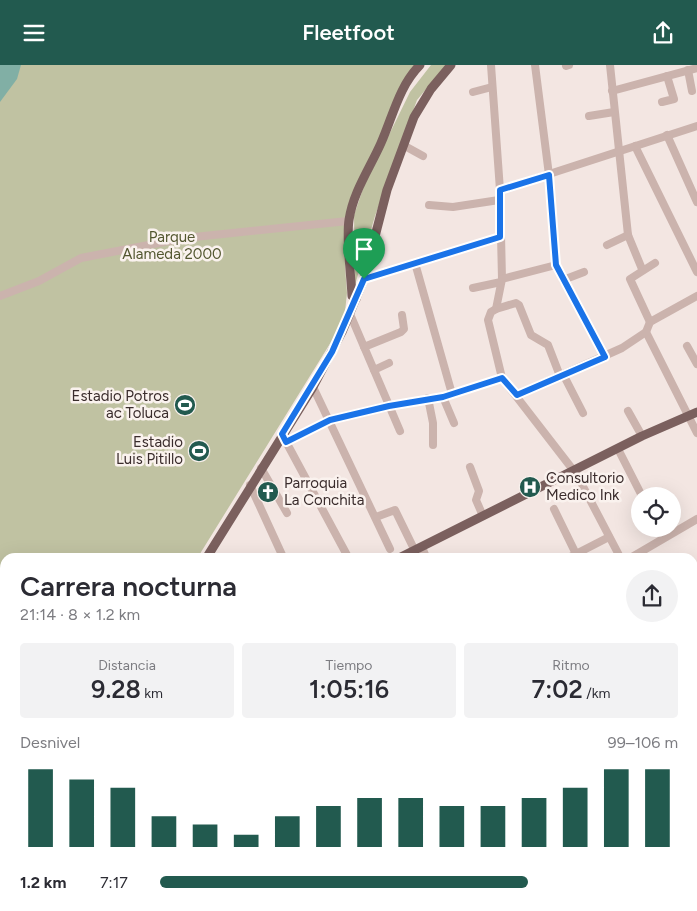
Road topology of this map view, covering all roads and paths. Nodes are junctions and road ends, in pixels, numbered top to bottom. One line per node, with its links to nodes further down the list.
1 (420, 65): 27 (main road)
2 (450, 65): 18 (main road)
3 (491, 65): 9 (street)
4 (535, 65): 22 (street)
5 (610, 65): 11 (street)
6 (697, 68): 7 (street)
7 (688, 70): 8 (street); 12 (street)
8 (667, 76): 11 (street); 13 (street)
9 (492, 87): 10 (street); 23 (street)
10 (473, 91)
11 (612, 91): 14 (street)
12 (692, 91)
13 (662, 102)
14 (614, 112): 15 (street); 20 (street)
15 (589, 116)
16 (697, 126): 17 (street)
17 (667, 135): 19 (street); 25 (street)
18 (403, 145): 21 (street); 37 (main road)
19 (636, 146): 20 (street); 36 (street)
20 (618, 153): 22 (street); 28 (street)
21 (423, 156)
22 (549, 175): 23 (street); 33 (street)
23 (500, 190): 24 (street)
24 (499, 200): 26 (street); 29 (street)
25 (697, 202)
26 (429, 205)
27 (348, 221): 41 (street); 43 (main road)
28 (628, 235): 30 (street); 34 (street)
29 (500, 237): 31 (street); 38 (street)
30 (607, 245)
31 (415, 263): 37 (street); 58 (street)
32 (655, 263): 34 (street)
33 (556, 265): 38 (street); 39 (street)
34 (642, 269): 47 (street)
35 (584, 272): 39 (street)
36 (697, 272)
37 (364, 279): 43 (main road)
38 (501, 280): 40 (street); 44 (street)
39 (563, 280): 51 (street)
40 (473, 288)
41 (0, 296)
42 (697, 296): 47 (street)
43 (356, 299): 45 (main road)
44 (496, 309): 55 (street); 56 (street)
45 (350, 314): 50 (street); 57 (main road)
46 (402, 315): 50 (street)
47 (650, 322): 48 (street)
48 (646, 332): 51 (street); 65 (street)
49 (687, 346): 53 (street)
50 (364, 347): 54 (street)
51 (605, 357): 55 (street)
52 (389, 363): 54 (street)
53 (697, 364)
54 (374, 370): 62 (street)
55 (561, 375): 59 (street); 64 (street)
56 (502, 378): 58 (street); 59 (street)
57 (313, 387): 66 (street); 71 (main road)
58 (452, 394): 60 (street)
59 (517, 395): 76 (street)
60 (443, 397): 61 (street); 67 (street)
61 (428, 399): 62 (street); 72 (street)
62 (389, 406): 66 (street); 68 (street)
63 (628, 411): 70 (street)
64 (584, 413)
65 (693, 414): 69 (street); 70 (main road)
66 (330, 420): 71 (street); 82 (street)
67 (454, 423)
68 (400, 431)
69 (697, 433)
70 (642, 436): 73 (main road)
71 (284, 438): 75 (main road); 89 (street)
72 (434, 445)
73 (618, 449): 76 (main road); 78 (street)
74 (470, 467): 81 (street)
75 (261, 468): 77 (main road); 80 (street)
76 (574, 470): 81 (main road); 84 (street)
77 (250, 485): 87 (main road); 88 (street)
78 (637, 487)
79 (554, 509): 92 (street)
80 (287, 513)
81 (483, 516): 86 (main road)
82 (376, 517): 85 (street); 86 (street)
83 (697, 519): 95 (street)
84 (609, 537): 93 (street); 94 (street)
85 (390, 549)
86 (418, 549): 90 (main road); 91 (street)
87 (209, 553)
88 (281, 553)
89 (346, 553)
90 (410, 553)
91 (422, 553)
92 (572, 553)
93 (579, 553)
94 (618, 553)
95 (639, 553)

